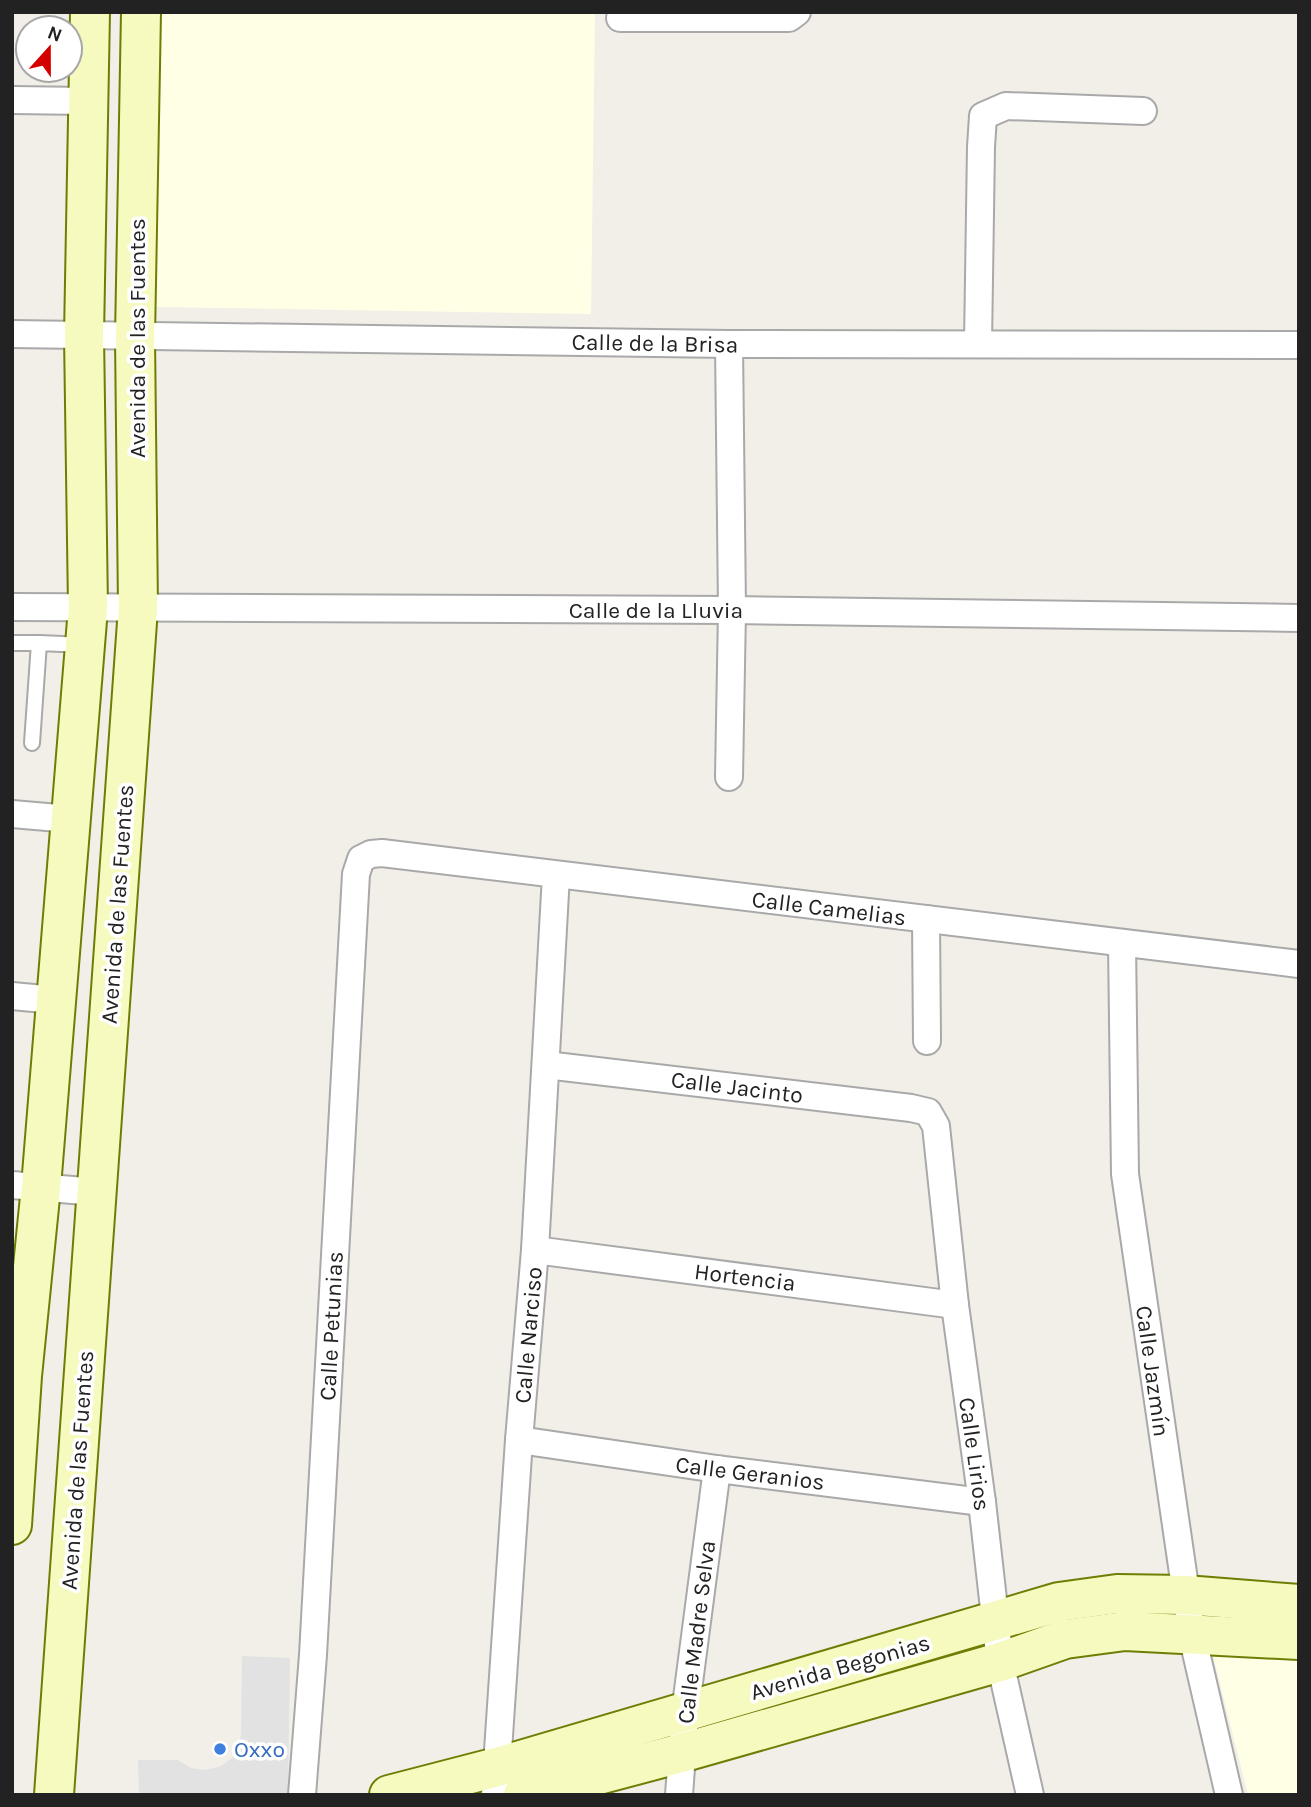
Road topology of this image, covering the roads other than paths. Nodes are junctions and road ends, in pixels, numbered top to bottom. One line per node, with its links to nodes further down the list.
1 (90, 12): 6 (main road)
2 (141, 12): 10 (main road, Avenida de las Fuentes)
3 (797, 12): 4 (street)
4 (620, 19)
5 (12, 100): 6 (street)
6 (87, 101): 9 (main road)
7 (1143, 111): 12 (street)
8 (12, 334): 9 (street, Calle de la Brisa)
9 (84, 335): 10 (street, Calle de la Brisa); 15 (main road)
10 (135, 337): 11 (street, Calle de la Brisa); 16 (main road, Avenida de las Fuentes)
11 (729, 344): 12 (street, Calle de la Brisa); 17 (street)
12 (978, 345): 13 (street, Calle de la Brisa)
13 (1299, 345)
14 (12, 607): 15 (street, Calle de la Lluvia)
15 (88, 608): 16 (street, Calle de la Lluvia); 21 (main road)
16 (138, 608): 17 (street, Calle de la Lluvia); 37 (main road, Avenida de las Fuentes)
17 (732, 610): 18 (street, Calle de la Lluvia); 23 (street)
18 (1299, 618)
19 (12, 643): 20 (lane)
20 (39, 643): 21 (lane); 22 (lane)
21 (85, 645): 25 (main road)
22 (32, 743)
23 (729, 777)
24 (12, 814): 25 (street)
25 (70, 819): 32 (main road)
26 (361, 859): 27 (street, Calle Camelias); 55 (street, Calle Petunias)
27 (556, 874): 28 (street, Calle Camelias); 34 (street, Calle Narciso)
28 (926, 919): 29 (street, Calle Camelias); 33 (street)
29 (1122, 943): 30 (street, Calle Camelias); 45 (street, Calle Jazmín)
30 (1299, 964)
31 (12, 996): 32 (street)
32 (55, 1000): 36 (main road)
33 (927, 1041)
34 (546, 1065): 35 (street, Calle Jacinto); 38 (street, Calle Narciso)
35 (928, 1112): 39 (street, Calle Lirios)
36 (27, 1186): 37 (street); 40 (main road)
37 (97, 1192): 54 (main road, Avenida de las Fuentes)
38 (535, 1250): 39 (street, Hortencia); 41 (street, Calle Narciso)
39 (955, 1305): 43 (street, Calle Lirios)
40 (17, 1376): 44 (main road)
41 (519, 1440): 42 (street, Calle Geranios); 53 (street, Calle Narciso)
42 (717, 1469): 43 (street, Calle Geranios); 51 (street, Calle Madre Selva)
43 (982, 1502): 47 (street, Calle Lirios)
44 (12, 1525)
45 (1185, 1595): 46 (main road, Avenida Begonias); 47 (main road, Avenida Begonias); 48 (street, Calle Jazmín)
46 (1299, 1604)
47 (995, 1622): 50 (street, Calle Lirios); 51 (main road, Avenida Begonias)
48 (1192, 1634): 49 (main road, Avenida Begonias); 50 (main road, Avenida Begonias); 60 (street, Calle Jazmín)
49 (1299, 1640)
50 (1000, 1662): 52 (main road, Avenida Begonias); 59 (street, Calle Lirios)
51 (685, 1713): 52 (street, Calle Madre Selva); 53 (main road, Avenida Begonias)
52 (681, 1753): 57 (main road, Avenida Begonias); 58 (street, Calle Madre Selva)
53 (496, 1781): 56 (main road, Avenida Begonias)
54 (54, 1795)
55 (302, 1795)
56 (389, 1795)
57 (523, 1795)
58 (679, 1795)
59 (1030, 1795)
60 (1229, 1795)

